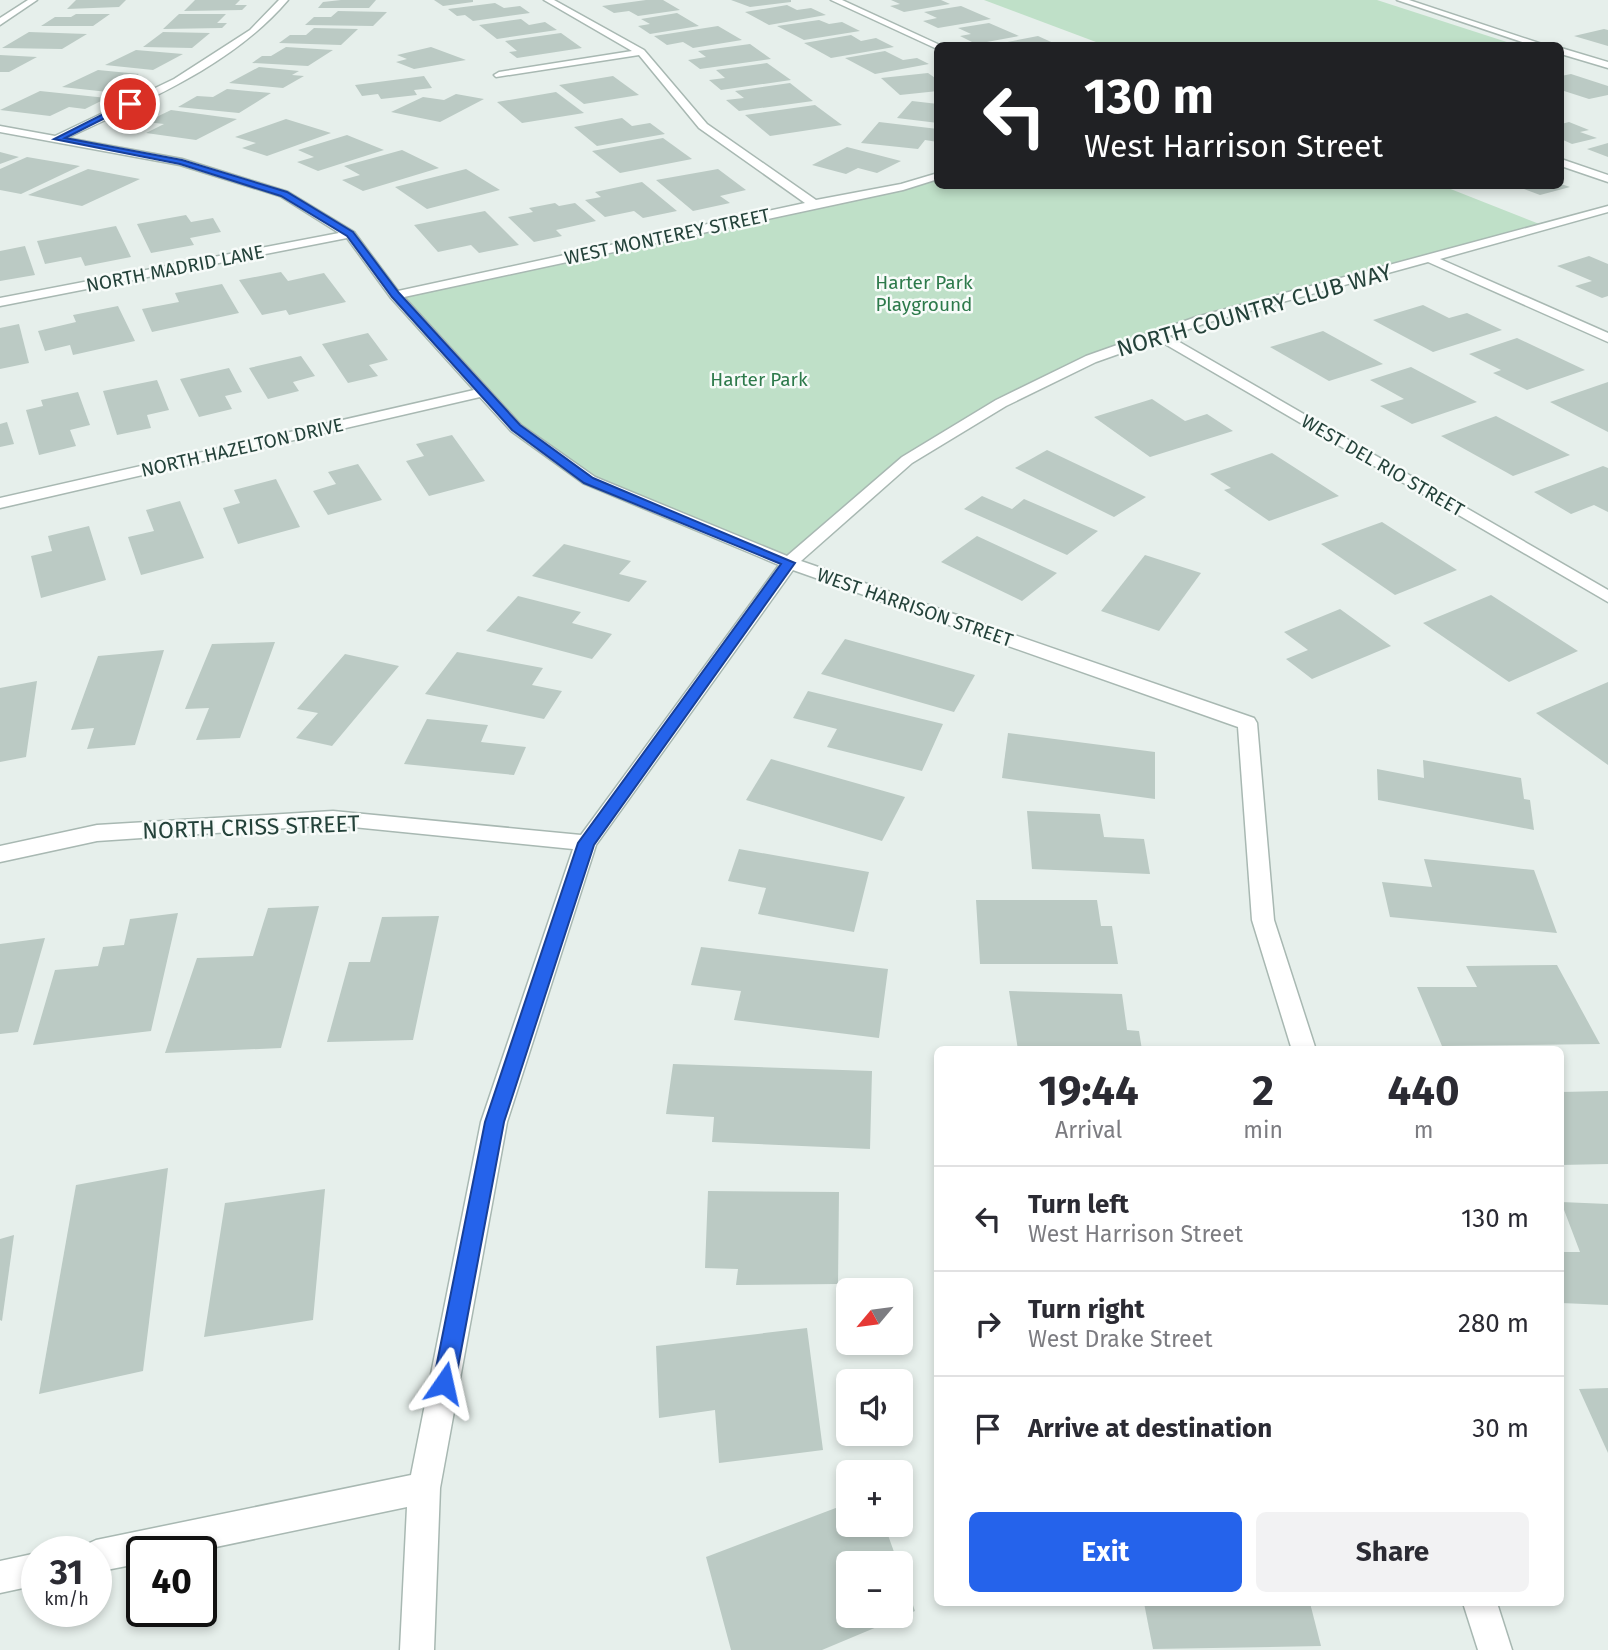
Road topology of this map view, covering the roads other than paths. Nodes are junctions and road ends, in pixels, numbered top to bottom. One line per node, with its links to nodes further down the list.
1 (33, 0): 6 (street)
2 (284, 0): 14 (street)
3 (548, 0): 9 (street)
4 (835, 0): 8 (street)
5 (1401, 0): 7 (street)
6 (0, 22)
7 (1532, 42)
8 (934, 44)
9 (641, 52): 12 (street); 18 (street)
10 (1564, 52): 11 (street)
11 (1608, 65)
12 (499, 75)
13 (0, 129): 14 (street, WEST HARRISON STREET)
14 (57, 139): 20 (street, WEST HARRISON STREET)
15 (1564, 163): 17 (street)
16 (934, 177): 18 (street, WEST MONTEREY STREET)
17 (1608, 179)
18 (814, 204): 22 (street, WEST MONTEREY STREET)
19 (1608, 209): 21 (street, NORTH COUNTRY CLUB WAY)
20 (350, 234): 22 (street, WEST HARRISON STREET); 23 (street, NORTH MADRID LANE)
21 (1431, 259): 24 (street, NORTH COUNTRY CLUB WAY); 25 (street)
22 (396, 295): 26 (street, WEST HARRISON STREET)
23 (0, 302)
24 (1157, 334): 28 (street, NORTH COUNTRY CLUB WAY); 29 (street, WEST DEL RIO STREET)
25 (1608, 338)
26 (483, 392): 27 (street, NORTH HAZELTON DRIVE); 28 (street, WEST HARRISON STREET)
27 (0, 503)
28 (789, 563): 30 (street, NORTH COUNTRY CLUB WAY); 32 (street, WEST HARRISON STREET)
29 (1608, 597)
30 (586, 843): 31 (street, NORTH CRISS STREET); 33 (street, NORTH COUNTRY CLUB WAY)
31 (0, 854)
32 (1303, 1046)
33 (424, 1488): 34 (street); 38 (street, NORTH COUNTRY CLUB WAY)
34 (112, 1553)
35 (21, 1572): 36 (street)
36 (0, 1577)
37 (1481, 1606): 39 (street)
38 (417, 1650)
39 (1495, 1650)

